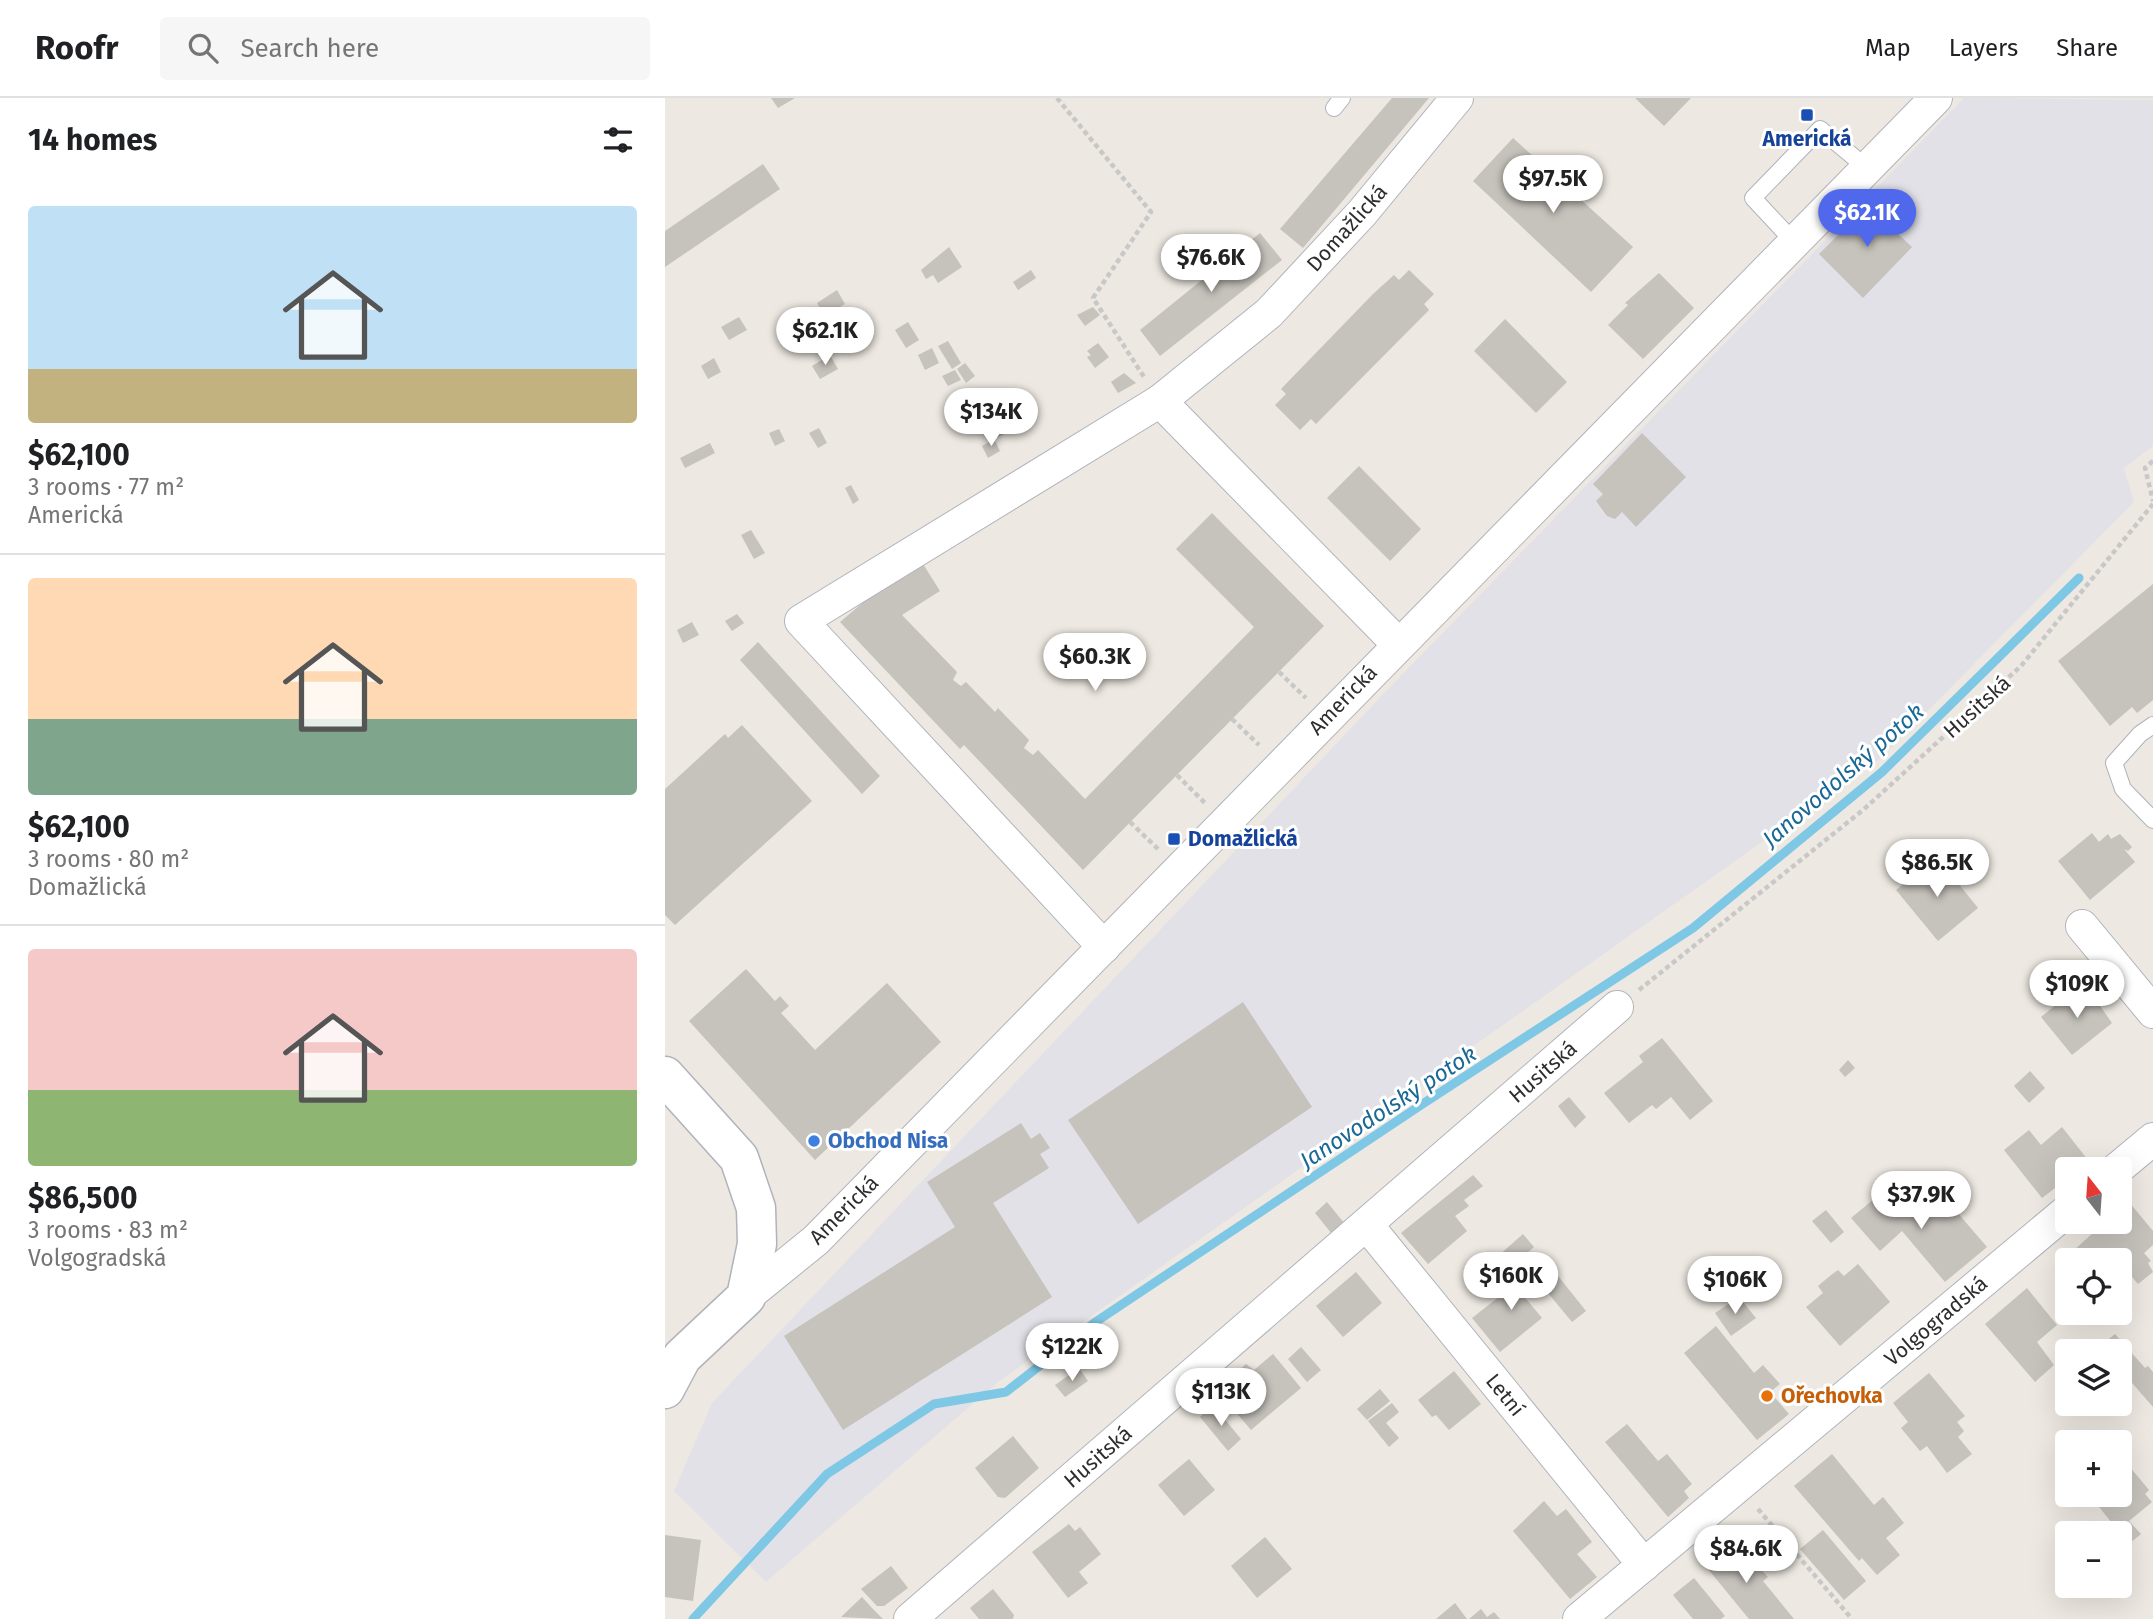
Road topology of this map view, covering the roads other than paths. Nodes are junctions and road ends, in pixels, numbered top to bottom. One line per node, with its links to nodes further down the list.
1 (1457, 98): 5 (street, Domažlická)
2 (1936, 98): 3 (street, Americká)
3 (1867, 168): 4 (street, Americká); 4 (lane)
4 (1794, 242): 6 (street, Americká)
5 (1160, 401): 6 (street); 10 (street, Domažlická)
6 (1398, 644): 10 (street, Americká)
7 (2153, 725): 8 (lane)
8 (2153, 820)
9 (2082, 926): 12 (street)
10 (1104, 947): 18 (street, Americká)
11 (1617, 1007): 17 (street, Husitská)
12 (2153, 1012)
13 (670, 1086): 18 (street)
14 (2153, 1139): 15 (street)
15 (2131, 1157)
16 (2055, 1221): 20 (street, Volgogradská)
17 (1367, 1225): 20 (street, Letní); 21 (street, Husitská)
18 (746, 1297): 19 (street)
19 (671, 1369)
20 (1644, 1565): 22 (street, Volgogradská)
21 (910, 1619)
22 (1579, 1619)

